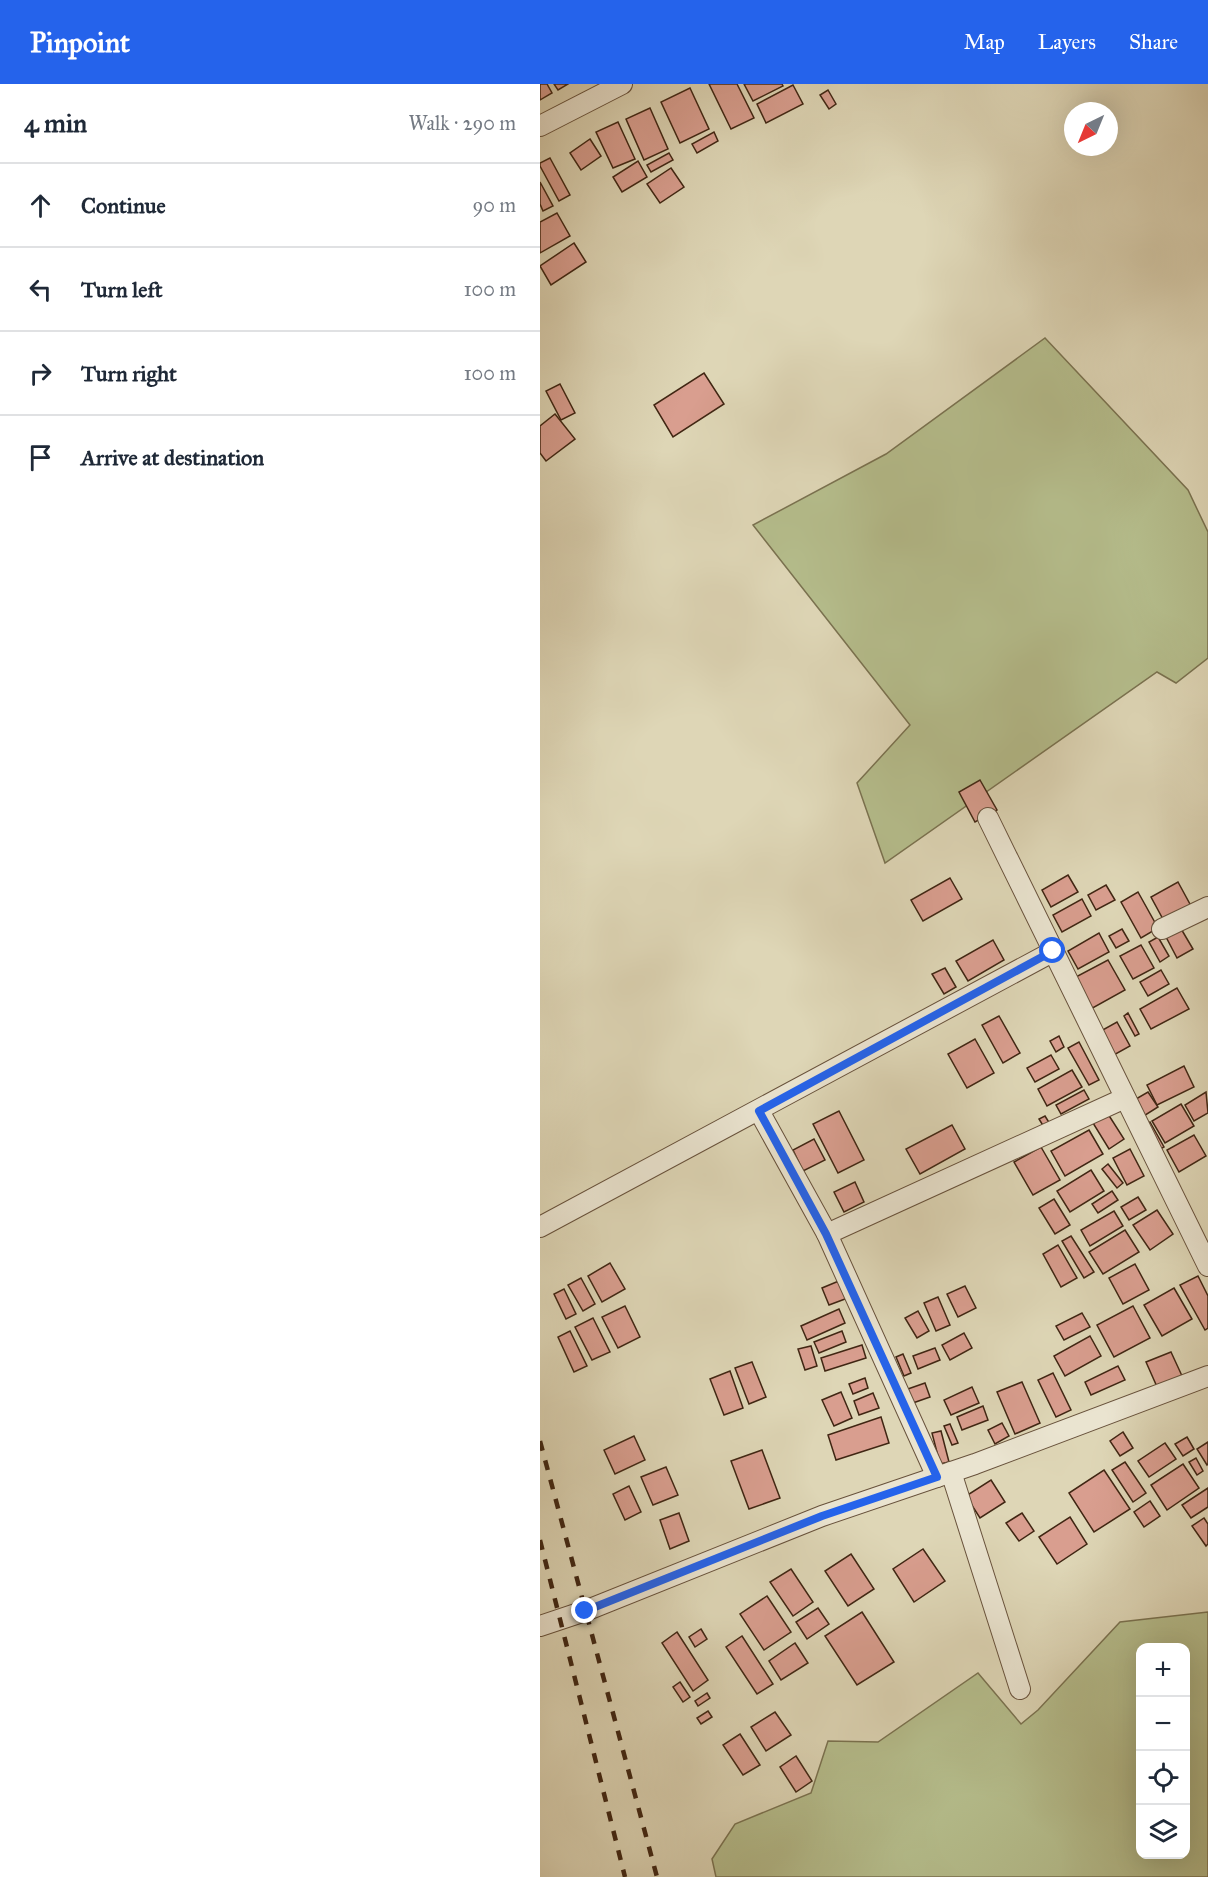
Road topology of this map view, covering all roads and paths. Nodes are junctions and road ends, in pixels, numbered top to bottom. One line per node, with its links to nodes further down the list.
1 (622, 84): 2 (street)
2 (540, 126)
3 (988, 818): 6 (street)
4 (1208, 907): 5 (street)
5 (1162, 929)
6 (1053, 951): 7 (street); 8 (street)
7 (1125, 1098): 10 (street); 11 (street)
8 (759, 1111): 9 (street); 10 (street)
9 (540, 1227)
10 (826, 1234): 13 (street)
11 (1208, 1266)
12 (1208, 1376): 13 (street)
13 (944, 1475): 14 (street); 15 (street)
14 (540, 1626)
15 (1020, 1689)

